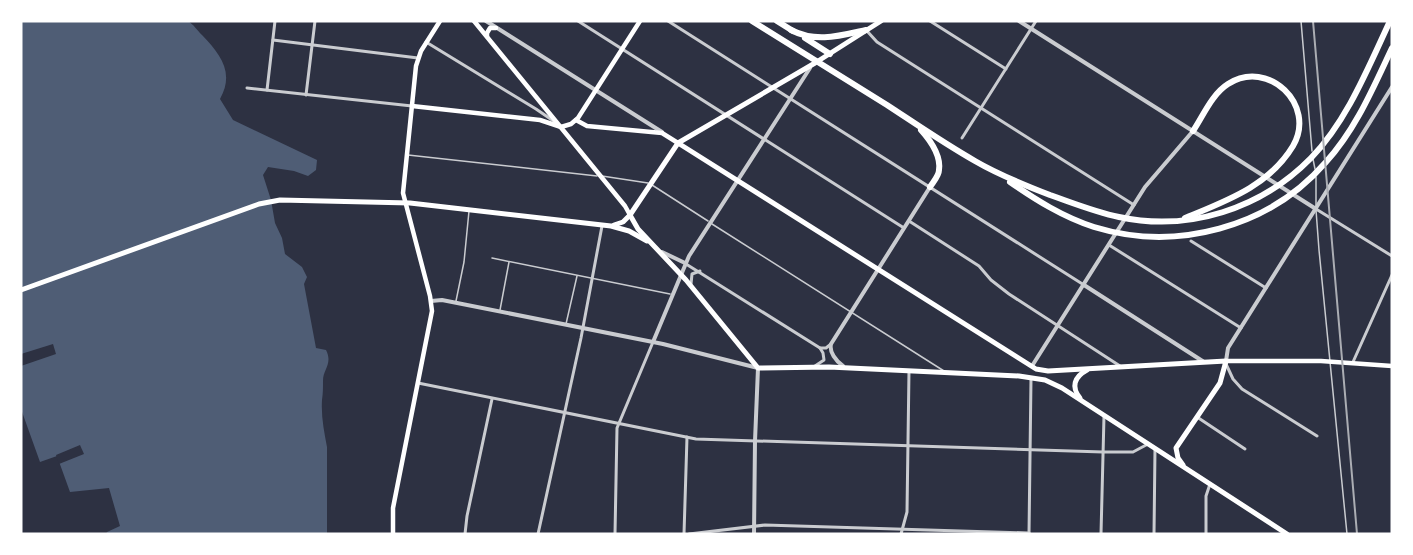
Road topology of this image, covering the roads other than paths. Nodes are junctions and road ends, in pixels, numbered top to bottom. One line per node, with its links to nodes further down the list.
1 (275, 21): 22 (street)
2 (315, 21): 24 (street)
3 (440, 21): 23 (main road)
4 (474, 21): 21 (main road)
5 (486, 21): 17 (street)
6 (578, 21): 26 (street)
7 (640, 21): 26 (main road)
8 (668, 21): 31 (street)
9 (752, 21): 41 (highway); 60 (highway)
10 (777, 21): 19 (highway)
11 (881, 21): 20 (main road)
12 (930, 21): 30 (street)
13 (1019, 21): 18 (street)
14 (1036, 21): 18 (street)
15 (1301, 21): 56 (lane)
16 (1391, 21): 60 (highway)
17 (496, 27): 21 (main road); 35 (street)
18 (1031, 29): 30 (street); 44 (street)
19 (791, 30): 20 (highway); 27 (highway)
20 (866, 30): 27 (main road); 39 (street)
21 (488, 38): 43 (main road)
22 (273, 40): 24 (street); 34 (street)
23 (426, 42): 28 (main road); 43 (street)
24 (313, 45): 28 (street); 36 (street)
25 (1392, 48): 41 (highway)
26 (623, 49): 35 (main road); 40 (street)
27 (830, 54): 29 (main road)
28 (418, 58): 38 (main road)
29 (812, 64): 31 (main road); 37 (street)
30 (1006, 69): 39 (street)
31 (772, 87): 37 (street); 40 (main road)
32 (1392, 87): 56 (street)
33 (247, 88): 34 (street)
34 (267, 90): 36 (street)
35 (595, 90): 42 (main road); 45 (street)
36 (306, 95): 38 (street)
37 (790, 98): 46 (street); 53 (street)
38 (412, 106): 43 (main road); 49 (main road)
39 (981, 108): 47 (street); 55 (street)
40 (726, 114): 46 (street); 48 (main road)
41 (907, 118): 53 (highway)
42 (576, 120): 43 (main road); 45 (main road)
43 (561, 127): 50 (main road)
44 (1193, 131): 55 (street); 56 (street); 60 (highway)
45 (662, 133): 48 (main road)
46 (764, 138): 51 (street); 64 (street)
47 (962, 138)
48 (678, 143): 51 (main road); 52 (main road)
49 (406, 154): 50 (lane); 54 (main road)
50 (601, 176): 52 (lane); 58 (main road)
51 (737, 181): 61 (street); 72 (main road)
52 (650, 184): 58 (main road); 61 (lane)
53 (930, 187): 59 (street); 78 (street)
54 (404, 202): 57 (main road); 81 (main road); 83 (main road)
55 (1134, 205): 66 (street)
56 (1316, 209): 68 (street); 80 (street); 141 (lane)
57 (469, 210): 62 (main road); 84 (lane)
58 (630, 215): 63 (main road); 67 (main road)
59 (909, 221): 64 (street); 88 (street)
60 (1179, 221)
61 (710, 223): 71 (street); 86 (lane)
62 (602, 225): 63 (main road); 77 (street)
63 (611, 226): 67 (main road)
64 (904, 228): 72 (street)
65 (1191, 241): 80 (street)
66 (1109, 245): 78 (street); 90 (street)
67 (656, 248): 71 (street); 74 (main road)
68 (1392, 256)
69 (492, 258): 70 (lane)
70 (510, 261): 75 (lane); 85 (lane)
71 (685, 263): 73 (street); 74 (street)
72 (878, 270): 86 (street); 99 (main road)
73 (700, 271): 79 (street); 93 (street)
74 (680, 274): 79 (main road); 82 (street)
75 (577, 275): 77 (lane); 87 (lane)
76 (1392, 275): 96 (street)
77 (592, 278): 82 (lane); 89 (street)
78 (1084, 285): 88 (street); 95 (street)
79 (691, 286): 101 (main road)
80 (1266, 288): 90 (street)
81 (21, 290)
82 (672, 294): 91 (street)
83 (432, 301): 84 (street); 107 (main road)
84 (455, 303): 85 (street)
85 (500, 312): 87 (street)
86 (851, 312): 92 (street); 105 (lane)
87 (566, 325): 89 (street)
88 (1058, 326): 99 (street); 100 (street)
89 (583, 328): 91 (street); 110 (street)
90 (1241, 328): 94 (street)
91 (653, 342): 101 (street); 113 (street)
92 (832, 342): 93 (street); 102 (street)
93 (820, 348): 98 (street)
94 (1226, 361): 95 (main road); 96 (main road); 112 (main road); 114 (street)
95 (1204, 362): 100 (main road)
96 (1350, 362): 97 (main road)
97 (1392, 366)
98 (811, 367): 101 (main road); 102 (main road)
99 (1031, 367): 103 (main road)
100 (1122, 367): 103 (main road)
101 (758, 368): 116 (street)
102 (845, 368): 104 (main road)
103 (1091, 369): 109 (main road)
104 (909, 371): 105 (main road); 118 (street)
105 (947, 373): 106 (main road)
106 (1031, 377): 109 (main road); 122 (street)
107 (418, 384): 108 (street); 129 (main road)
108 (492, 399): 110 (street); 130 (street)
109 (1085, 404): 111 (main road)
110 (565, 413): 113 (street); 131 (street)
111 (1104, 416): 117 (main road); 123 (street)
112 (1197, 417): 119 (main road); 121 (street)
113 (619, 424): 115 (street); 132 (street)
114 (1317, 436)
115 (687, 437): 116 (street); 133 (street)
116 (755, 441): 118 (street); 126 (street)
117 (1148, 444): 120 (main road); 123 (street)
118 (908, 446): 122 (street); 127 (street)
119 (1176, 448): 120 (main road); 124 (main road)
120 (1155, 449): 124 (main road); 138 (street)
121 (1245, 449)
122 (1030, 451): 123 (street); 136 (street)
123 (1103, 452): 137 (street)
124 (1186, 468): 125 (main road)
125 (1210, 484): 139 (street); 140 (main road)
126 (754, 526): 127 (street); 134 (street); 135 (street)
127 (901, 532): 128 (street)
128 (956, 532): 136 (street)
129 (393, 534)
130 (465, 534)
131 (538, 534)
132 (615, 534)
133 (684, 534)
134 (689, 534)
135 (754, 534)
136 (1029, 534)
137 (1101, 534)
138 (1154, 534)
139 (1206, 534)
140 (1287, 534)
141 (1347, 534)

